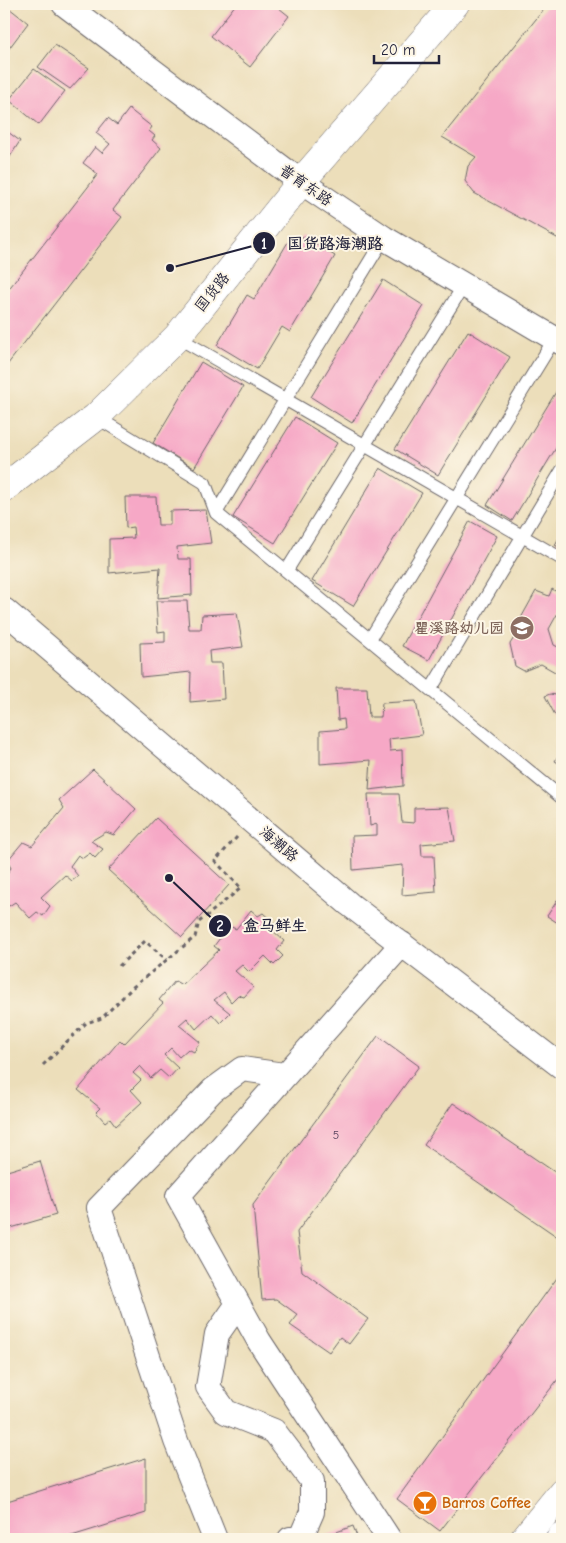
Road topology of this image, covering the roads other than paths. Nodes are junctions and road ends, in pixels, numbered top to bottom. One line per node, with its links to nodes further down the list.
1 (64, 4): 3 (street, 普育东路)
2 (456, 4): 3 (main road, 国货路)
3 (301, 182): 4 (street, 普育东路); 6 (main road, 国货路)
4 (384, 238): 5 (street, 普育东路); 8 (lane)
5 (464, 285): 7 (street, 普育东路); 10 (lane)
6 (176, 337): 8 (lane); 9 (main road, 国货路)
7 (558, 341): 13 (lane)
8 (285, 400): 10 (lane); 14 (lane)
9 (96, 417): 12 (main road, 国货路); 14 (lane)
10 (365, 445): 13 (lane); 17 (lane)
11 (562, 470): 15 (lane)
12 (4, 488)
13 (456, 498): 15 (lane); 19 (lane)
14 (216, 513): 17 (lane)
15 (522, 536): 16 (lane); 20 (lane)
16 (562, 559)
17 (287, 570): 19 (lane)
18 (4, 610): 22 (street, 海潮路)
19 (370, 639): 20 (lane)
20 (431, 689): 21 (lane)
21 (562, 798)
22 (402, 944): 23 (street, 海潮路); 24 (street)
23 (562, 1067)
24 (284, 1075): 25 (street); 28 (street)
25 (238, 1304): 29 (street); 30 (street)
26 (562, 1492): 31 (main road)
27 (562, 1536): 32 (main road)
28 (215, 1539)
29 (290, 1539)
30 (389, 1539)
31 (524, 1539)
32 (560, 1539)

